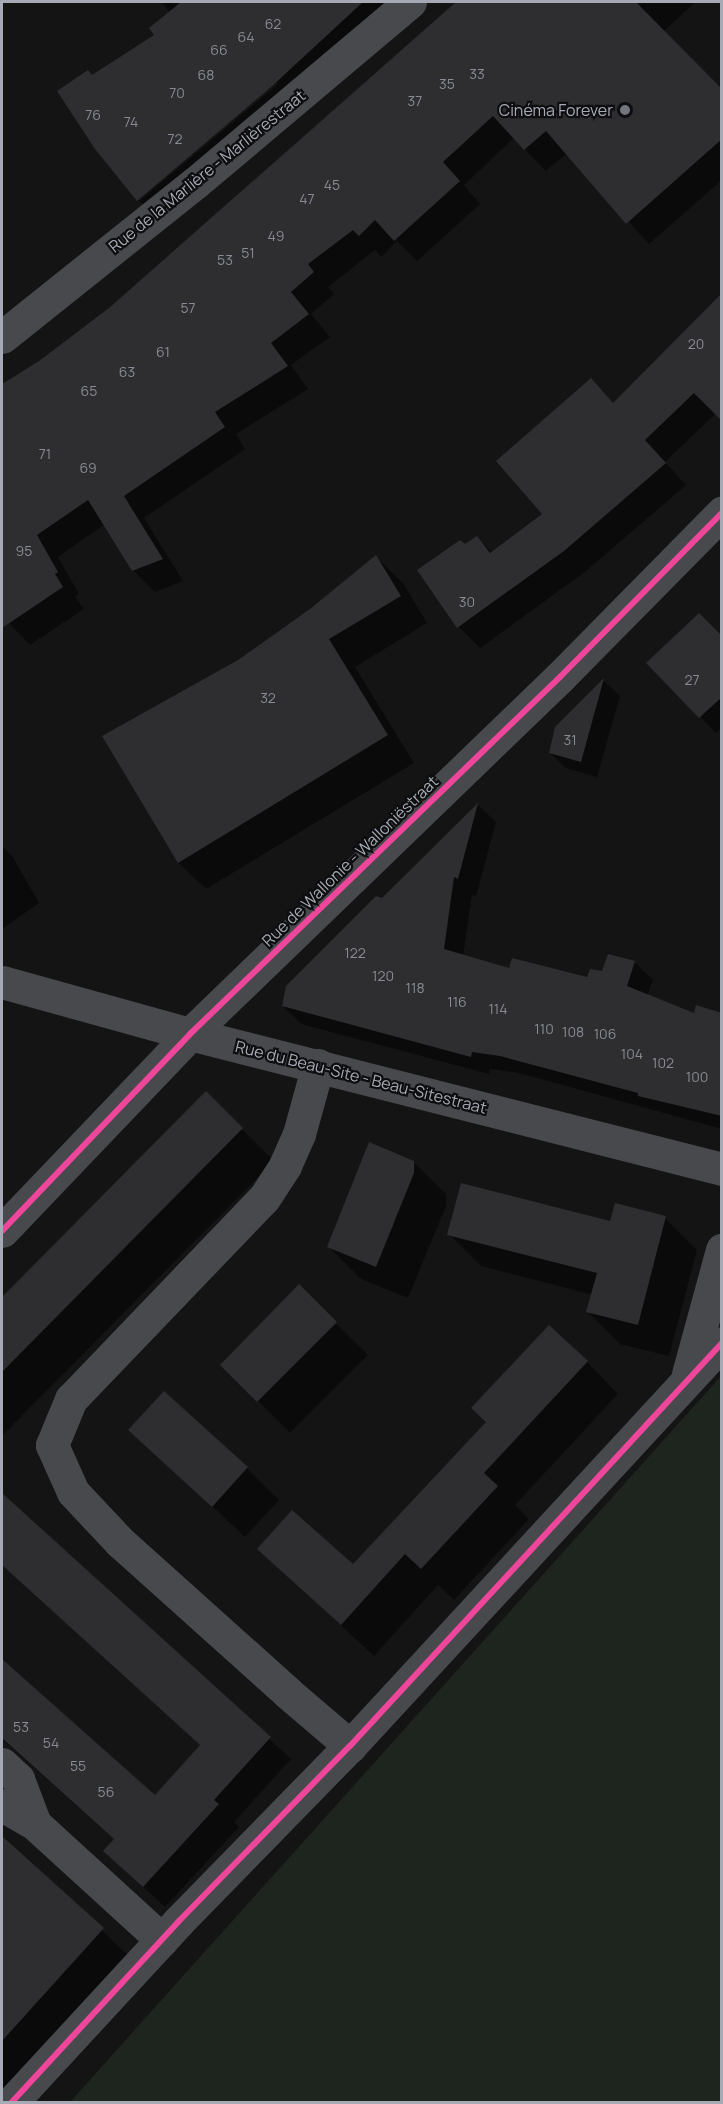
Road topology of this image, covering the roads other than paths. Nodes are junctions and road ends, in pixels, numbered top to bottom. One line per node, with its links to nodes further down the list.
1 (410, 2): 2 (street, Rue de la Marlière - Marlièrestraat)
2 (2, 337)
3 (722, 513): 5 (street, Rue de Wallonie - Walloniëstraat)
4 (2, 982): 5 (street, Rue du Beau-Site - Beau-Sitestraat)
5 (190, 1035): 6 (street, Rue du Beau-Site - Beau-Sitestraat); 8 (street, Rue de Wallonie - Walloniëstraat)
6 (318, 1065): 7 (street, Rue du Beau-Site - Beau-Sitestraat); 12 (street)
7 (722, 1169)
8 (2, 1231)
9 (722, 1250): 11 (street)
10 (722, 1343): 11 (street)
11 (686, 1381): 12 (street)
12 (350, 1746): 16 (street)
13 (2, 1764): 15 (street)
14 (2, 1805): 15 (street)
15 (35, 1824): 16 (street)
16 (162, 1940): 17 (street)
17 (12, 2103)

